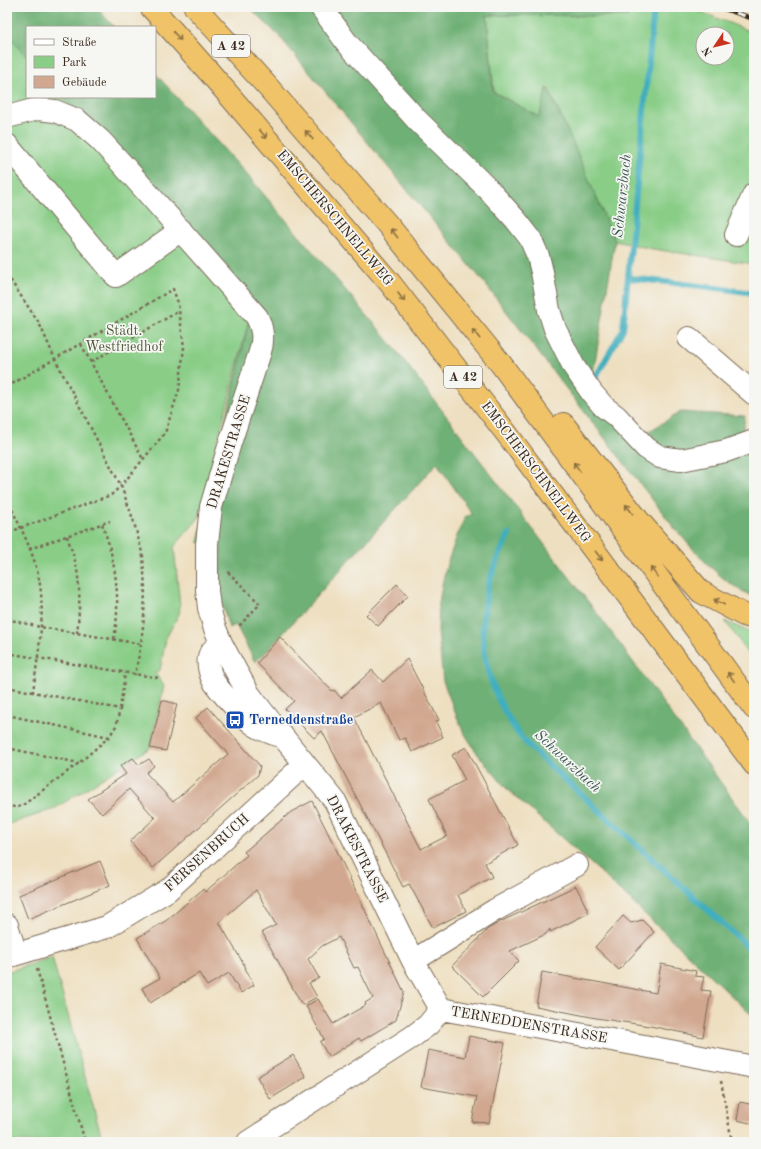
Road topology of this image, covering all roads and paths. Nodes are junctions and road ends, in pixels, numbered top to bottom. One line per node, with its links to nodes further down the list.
1 (151, 7): 50 (highway, EMSCHERSCHNELLWEG / A 42, one-way to 50)
2 (195, 7): 15 (highway, A 42, one-way to 2)
3 (321, 7): 18 (street)
4 (7, 116): 7 (street, DRAKESTRASSE)
5 (7, 145): 7 (street)
6 (754, 194): 8 (street)
7 (181, 230): 49 (street, DRAKESTRASSE)
8 (736, 235)
9 (7, 275): 13 (path)
10 (179, 311): 12 (path); 14 (path); 19 (path)
11 (689, 338): 17 (street)
12 (81, 344): 13 (path); 14 (path)
13 (55, 359): 16 (path); 20 (path)
14 (90, 362): 19 (path)
15 (501, 364): 29 (highway, one-way to 15); 43 (highway, A 42, one-way to 15)
16 (7, 387)
17 (754, 394)
18 (754, 441)
19 (144, 458): 20 (path)
20 (121, 486): 24 (path); 35 (path)
21 (7, 499): 24 (path)
22 (110, 521): 23 (path)
23 (102, 524): 26 (path); 34 (path)
24 (20, 529): 25 (path); 27 (path)
25 (7, 533)
26 (67, 536): 27 (path); 33 (path)
27 (30, 549): 32 (path)
28 (227, 571): 31 (path)
29 (754, 618)
30 (7, 619): 32 (path)
31 (240, 626)
32 (40, 627): 33 (path); 37 (path)
33 (78, 633): 34 (path)
34 (114, 639): 35 (path)
35 (141, 644): 39 (path)
36 (7, 653): 37 (path)
37 (37, 658): 38 (path); 42 (path)
38 (125, 673): 39 (path); 44 (path)
39 (135, 674): 40 (path)
40 (159, 678)
41 (7, 687): 42 (path)
42 (33, 692): 44 (path)
43 (754, 708)
44 (120, 709): 46 (path)
45 (7, 715): 46 (path)
46 (109, 737): 48 (path)
47 (7, 748): 48 (path)
48 (79, 763): 51 (path)
49 (305, 764): 54 (street, FERSENBRUCH); 55 (street, DRAKESTRASSE)
50 (754, 764)
51 (7, 804)
52 (577, 865): 55 (street)
53 (7, 925): 54 (street)
54 (18, 953): 59 (path)
55 (414, 961): 56 (street, DRAKESTRASSE)
56 (441, 1009): 57 (street, TERNEDDENSTRASSE); 60 (street, TERNEDDENSTRASSE)
57 (717, 1060): 58 (street, TERNEDDENSTRASSE); 61 (path)
58 (754, 1068)
59 (85, 1142)
60 (248, 1142)
61 (732, 1142)

